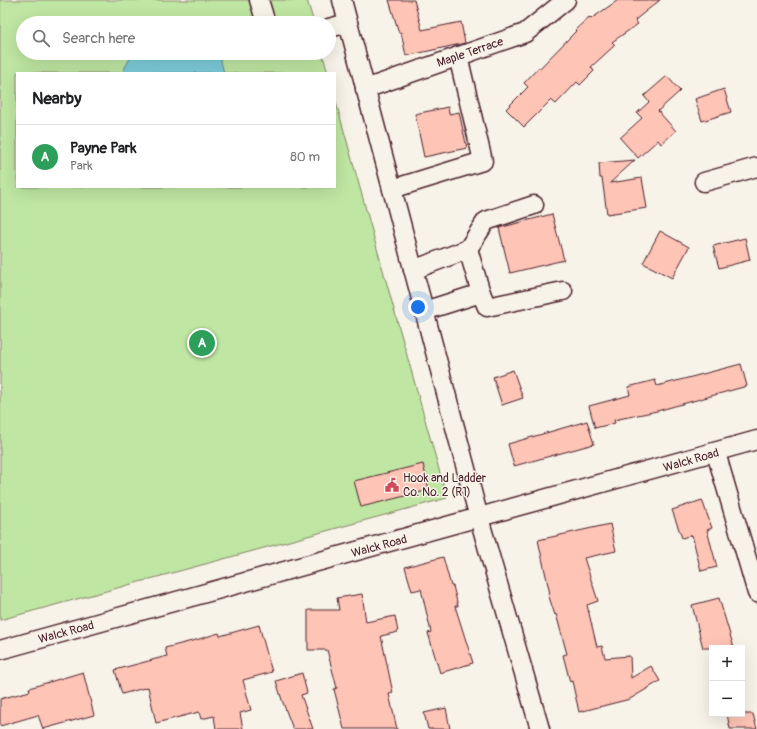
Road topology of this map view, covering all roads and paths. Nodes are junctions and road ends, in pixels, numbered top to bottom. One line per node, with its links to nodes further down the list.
1 (260, 0): 4 (street)
2 (342, 0): 5 (street)
3 (566, 0): 7 (street, Maple Terrace)
4 (264, 16)
5 (348, 23): 6 (street); 8 (street)
6 (336, 26)
7 (458, 56): 8 (street, Maple Terrace); 11 (street)
8 (365, 89): 11 (street)
9 (757, 167): 10 (street)
10 (704, 182)
11 (392, 189): 14 (street)
12 (534, 205): 13 (street)
13 (468, 249): 14 (street); 16 (street)
14 (414, 270): 17 (street)
15 (563, 291): 16 (street)
16 (481, 293): 17 (street)
17 (424, 311): 20 (street)
18 (757, 440): 19 (street, Walck Road)
19 (716, 453): 20 (street, Walck Road); 21 (street)
20 (479, 518): 22 (street, Walck Road); 23 (street)
21 (757, 593)
22 (0, 650)
23 (540, 729)

